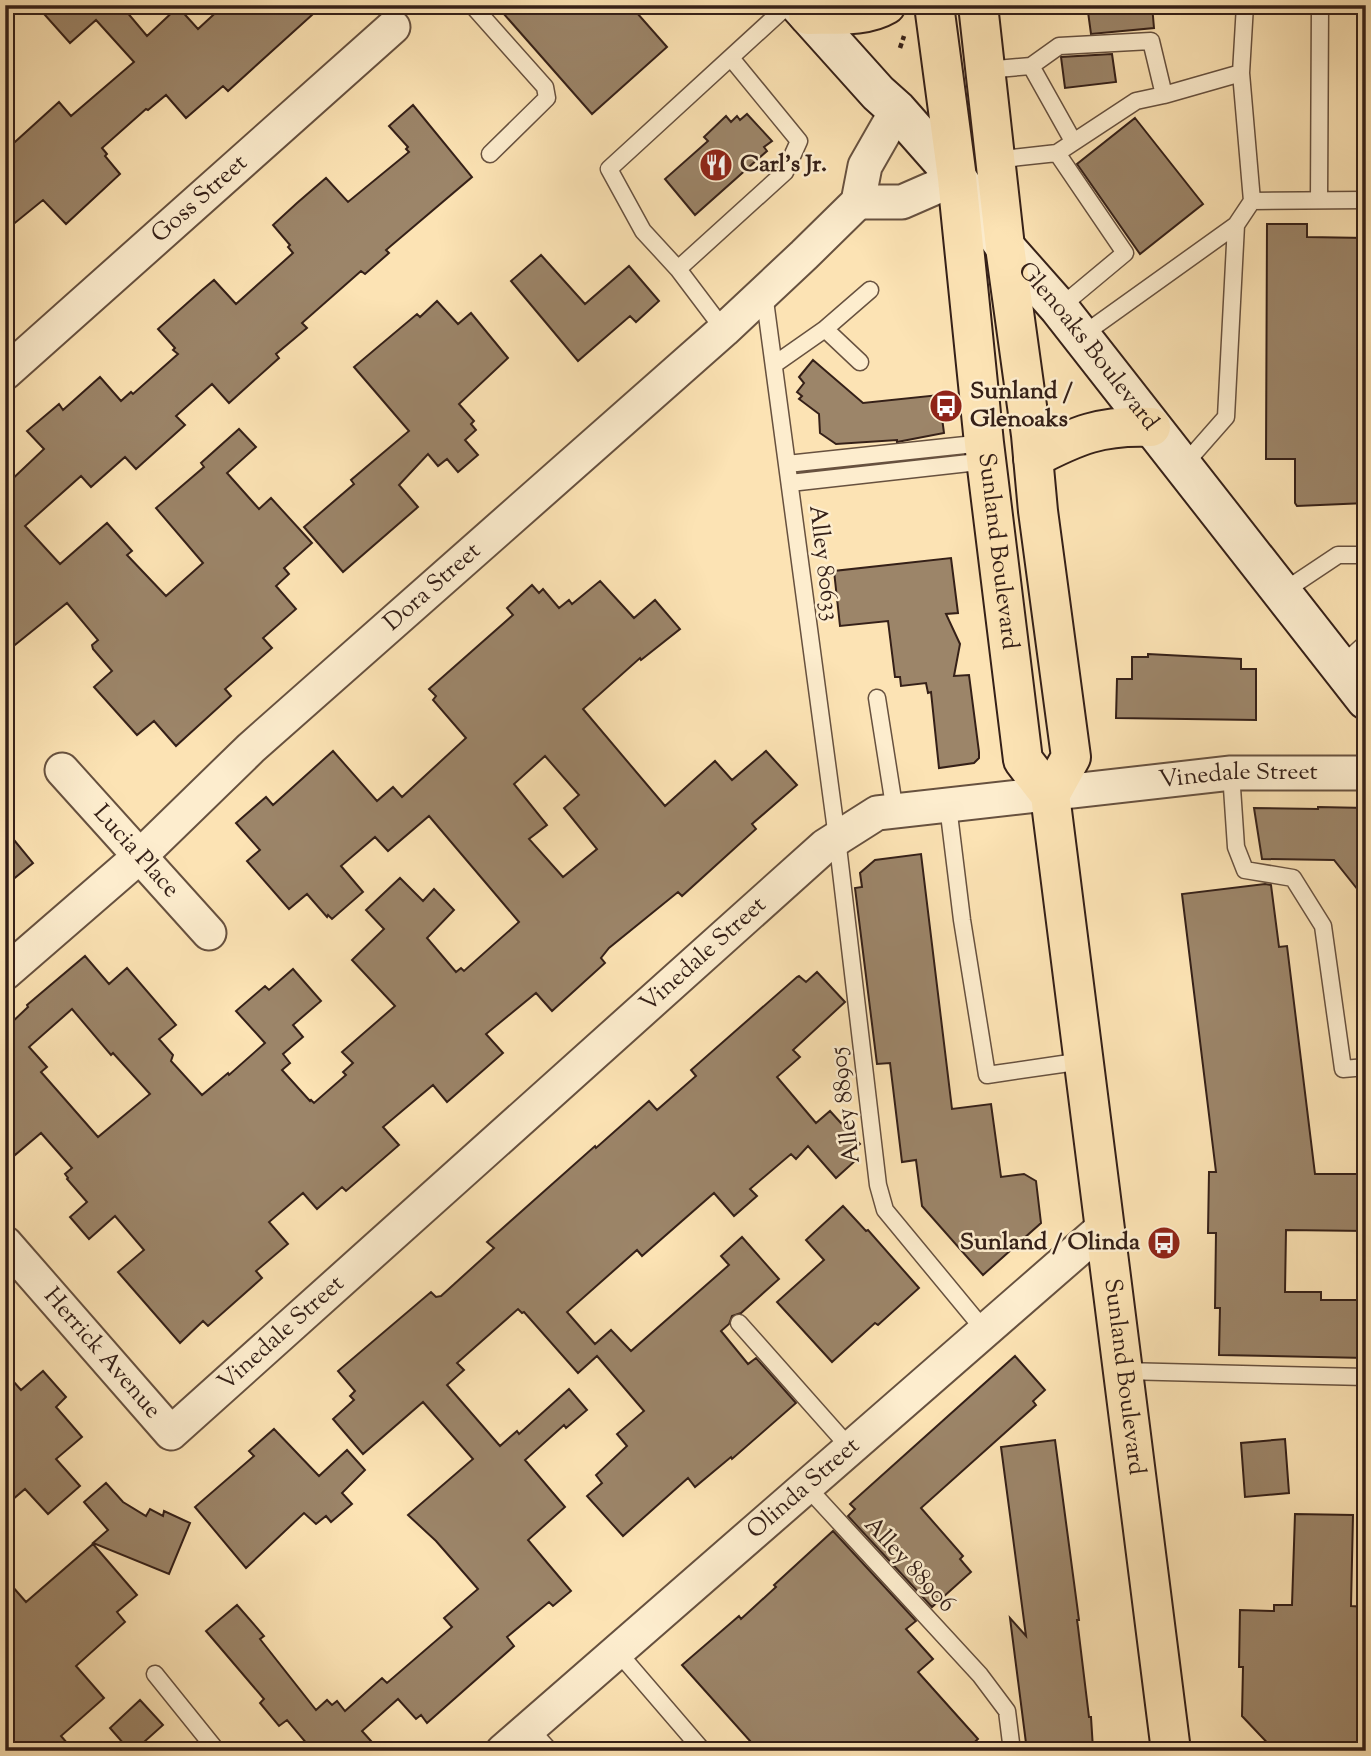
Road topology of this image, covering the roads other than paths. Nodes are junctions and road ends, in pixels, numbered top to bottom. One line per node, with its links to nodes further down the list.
1 (472, 5): 17 (lane)
2 (886, 5): 7 (main road)
3 (934, 5): 19 (main road, Sunland Boulevard)
4 (978, 5): 11 (main road, Sunland Boulevard)
5 (1245, 5): 12 (lane)
6 (1320, 5): 20 (lane)
7 (798, 8): 9 (lane); 14 (main road, Glenoaks Boulevard)
8 (393, 27): 34 (street, Goss Street)
9 (731, 58): 26 (lane); 26 (lane)
10 (1031, 66): 11 (lane); 13 (lane); 15 (lane)
11 (985, 70): 18 (main road, Sunland Boulevard)
12 (1241, 73): 13 (lane); 22 (lane)
13 (1164, 95): 15 (lane)
14 (897, 110): 19 (main road, Glenoaks Boulevard); 23 (street)
15 (1073, 141): 16 (lane)
16 (1057, 153): 18 (lane); 29 (lane)
17 (490, 154)
18 (994, 160): 25 (main road, Sunland Boulevard)
19 (957, 178): 23 (street); 25 (main road, Glenoaks Boulevard); 36 (main road, Sunland Boulevard)
20 (1319, 200): 21 (lane); 22 (lane)
21 (1366, 200)
22 (1252, 201): 24 (lane)
23 (859, 202): 28 (street, Dora Street)
24 (1236, 225): 29 (lane); 39 (lane)
25 (1004, 247): 29 (main road, Glenoaks Boulevard); 37 (main road, Sunland Boulevard)
26 (678, 269): 31 (lane)
27 (870, 290): 30 (lane)
28 (764, 293): 31 (street, Dora Street); 33 (lane, Alley 80633)
29 (1070, 322): 35 (main road, Glenoaks Boulevard)
30 (825, 329): 32 (lane); 33 (lane)
31 (724, 330): 53 (street, Dora Street)
32 (860, 362)
33 (775, 364): 38 (lane, Alley 80633)
34 (5, 373)
35 (1151, 426): 37 (main road); 39 (main road, Glenoaks Boulevard)
36 (985, 452): 38 (lane); 40 (lane); 49 (main road, Sunland Boulevard)
37 (1033, 458): 49 (main road, Sunland Boulevard)
38 (787, 464): 40 (lane, Alley 80633)
39 (1182, 467): 42 (main road, Glenoaks Boulevard)
40 (790, 484): 52 (lane, Alley 80633)
41 (1366, 555): 42 (lane)
42 (1281, 593): 43 (main road, Glenoaks Boulevard)
43 (1353, 655): 45 (main road, Glenoaks Boulevard)
44 (877, 698): 51 (lane)
45 (1366, 699)
46 (62, 769): 53 (street, Lucia Place)
47 (1231, 773): 48 (street, Vinedale Street); 49 (street, Vinedale Street); 57 (lane)
48 (1366, 773)
49 (1050, 795): 50 (street, Vinedale Street); 56 (main road, Sunland Boulevard)
50 (948, 806): 51 (street, Vinedale Street); 56 (lane)
51 (895, 812): 52 (street, Vinedale Street)
52 (836, 838): 61 (lane, Alley 88905); 64 (street, Vinedale Street)
53 (139, 856): 54 (street, Lucia Place); 55 (street, Dora Street)
54 (209, 933)
55 (5, 973)
56 (1083, 1061): 58 (main road, Sunland Boulevard)
57 (1366, 1067)
58 (1104, 1227): 61 (street, Olinda Street); 62 (main road, Sunland Boulevard)
59 (5, 1243): 64 (street, Herrick Avenue)
60 (739, 1323): 65 (lane)
61 (985, 1331): 65 (street, Olinda Street)
62 (1123, 1371): 63 (lane); 74 (main road, Sunland Boulevard)
63 (1366, 1377)
64 (171, 1433)
65 (850, 1448): 66 (street, Olinda Street)
66 (806, 1486): 67 (street, Olinda Street); 73 (lane, Alley 88906)
67 (617, 1651): 69 (street, Olinda Street); 72 (lane)
68 (155, 1674): 70 (lane)
69 (539, 1739): 71 (street, Olinda Street)
70 (217, 1751)
71 (503, 1751)
72 (703, 1751)
73 (1012, 1751)
74 (1171, 1751)

